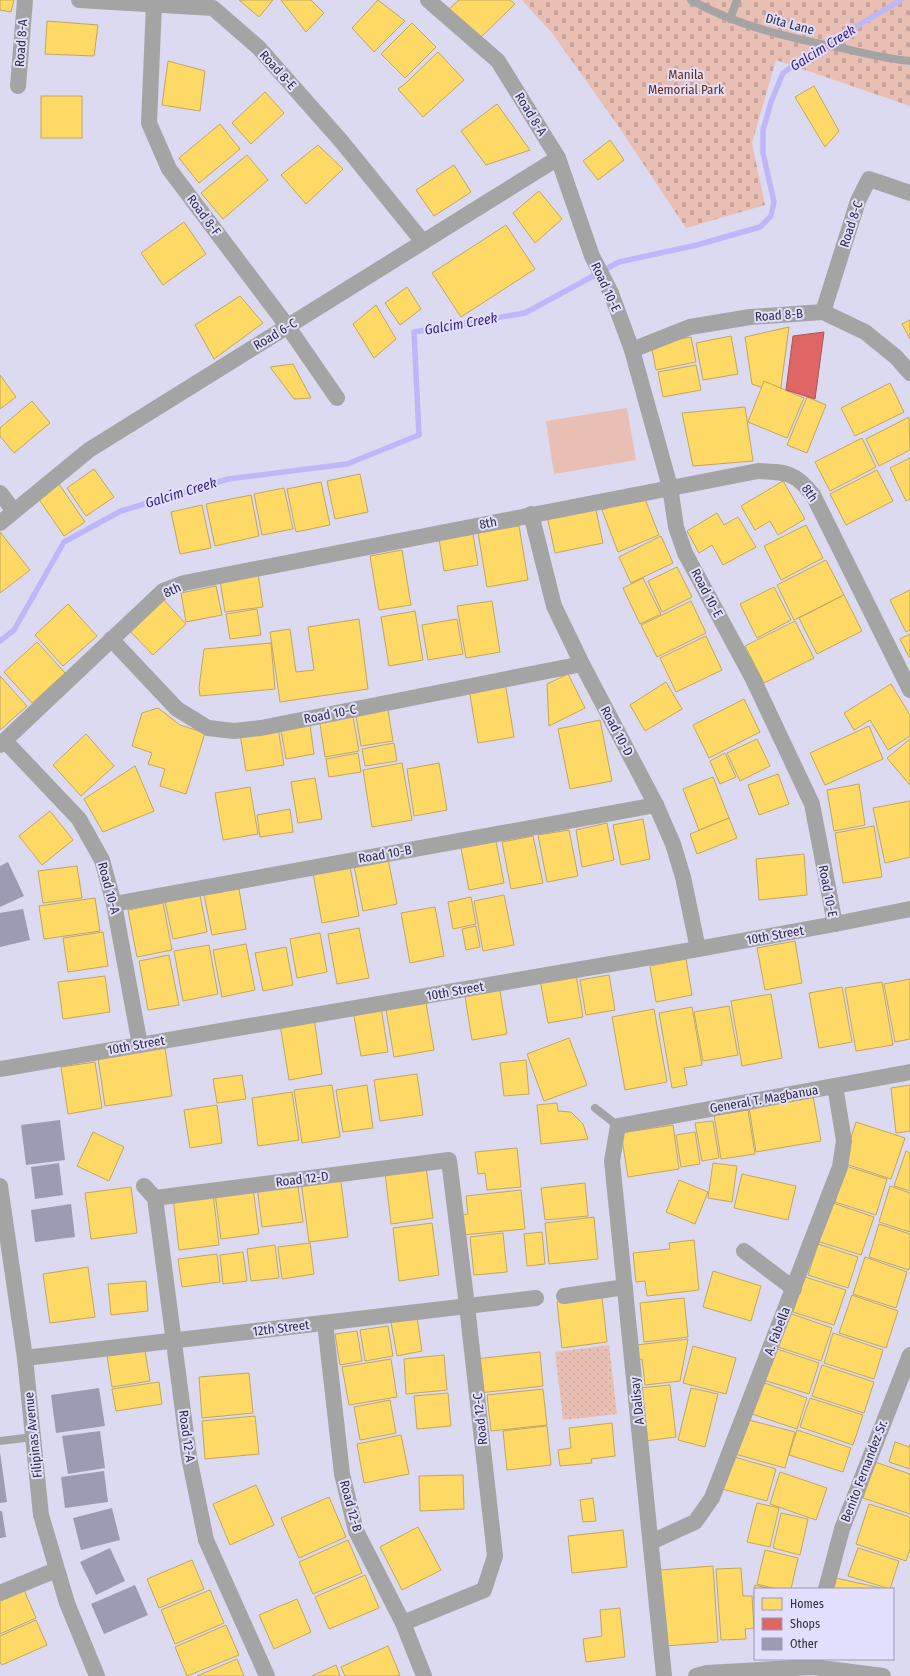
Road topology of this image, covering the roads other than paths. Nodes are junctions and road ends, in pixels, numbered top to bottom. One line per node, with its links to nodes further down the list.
1 (25, 0): 9 (street, Road 8-A)
2 (79, 0): 6 (street, Road 8-E)
3 (428, 0): 10 (street, Road 8-A)
4 (691, 0): 7 (lane, Dita Lane)
5 (737, 0): 7 (lane)
6 (154, 4): 12 (street, Road 8-E); 15 (street, Road 8-F)
7 (730, 19): 8 (lane, Dita Lane)
8 (910, 62)
9 (18, 86)
10 (558, 158): 12 (street, Road 6-C); 13 (street, Road 8-A)
11 (910, 193): 14 (street, Road 8-C)
12 (423, 242): 15 (street, Road 6-C)
13 (592, 256): 16 (street, Road 10-E)
14 (823, 312): 16 (street, Road 8-B); 17 (street, Road 8-B)
15 (288, 326): 18 (street, Road 8-F); 21 (street, Road 6-C)
16 (632, 350): 19 (street, Road 10-E)
17 (910, 373)
18 (337, 398)
19 (670, 488): 22 (street, 8th); 26 (street, 8th); 31 (street, Road 10-E)
20 (0, 493): 21 (street)
21 (14, 511): 23 (street, Road 6-C)
22 (531, 514): 24 (street, 8th); 25 (street, Road 10-D)
23 (0, 523)
24 (111, 639): 25 (street, Road 10-C); 27 (street, 8th)
25 (582, 664): 28 (street, Road 10-D)
26 (910, 690)
27 (2, 743): 29 (street, Road 10-A)
28 (656, 805): 29 (street, Road 10-B); 32 (street, Road 10-D)
29 (114, 904): 33 (street, Road 10-A)
30 (910, 909): 31 (street, 10th Street)
31 (835, 924): 32 (street, 10th Street)
32 (698, 949): 33 (street, 10th Street)
33 (140, 1045): 34 (street, 10th Street)
34 (0, 1069)
35 (910, 1072): 36 (street, General T. Magbanua)
36 (835, 1086): 38 (street, General T. Magbanua); 46 (street, A. Fabella)
37 (595, 1108): 38 (lane)
38 (618, 1126): 45 (street, A Dalisay)
39 (449, 1160): 42 (street, Road 12-D); 49 (street, Road 12-C)
40 (0, 1186): 43 (street, Filipinas Avenue)
41 (144, 1186): 42 (street)
42 (155, 1198): 51 (street, Road 12-A)
43 (2, 1218): 53 (street, Filipinas Avenue)
44 (744, 1251): 46 (street)
45 (625, 1287): 47 (street); 56 (street, A Dalisay)
46 (794, 1289): 56 (street, A. Fabella)
47 (564, 1296)
48 (536, 1298): 49 (street, 12th Street)
49 (467, 1306): 50 (street, 12th Street); 60 (street, Road 12-C)
50 (325, 1323): 51 (street, 12th Street); 60 (street, Road 12-B)
51 (173, 1341): 53 (street, 12th Street); 63 (street, Road 12-A)
52 (910, 1355): 58 (street, Benito Fernandez Sr.)
53 (25, 1358): 54 (street, Filipinas Avenue)
54 (33, 1438): 55 (lane); 57 (street, Filipinas Avenue)
55 (0, 1441)
56 (650, 1542): 65 (street, A Dalisay)
57 (56, 1570): 59 (street); 62 (street, Filipinas Avenue)
58 (826, 1588)
59 (0, 1593)
60 (403, 1623): 64 (street, Road 12-B)
61 (813, 1663): 66 (street); 67 (street)
62 (97, 1676)
63 (267, 1676)
64 (424, 1676)
65 (664, 1676)
66 (696, 1676)
67 (883, 1676)

